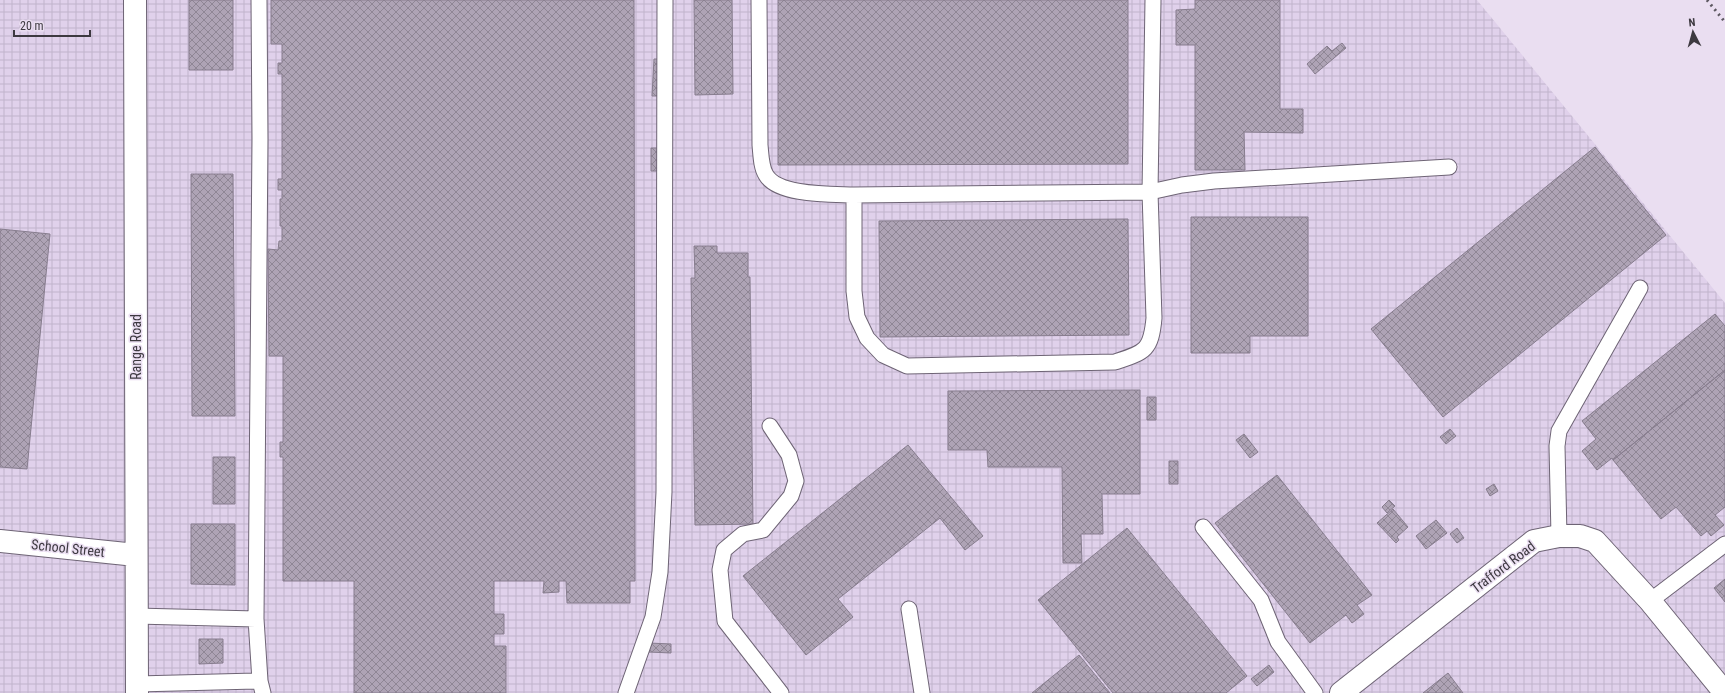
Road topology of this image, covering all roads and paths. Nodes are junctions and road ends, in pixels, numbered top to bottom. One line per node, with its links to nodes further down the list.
1 (135, 0): 15 (street, Range Road)
2 (259, 0): 19 (lane)
3 (665, 0): 22 (lane)
4 (758, 0): 8 (lane)
5 (1153, 0): 7 (lane)
6 (1449, 167): 7 (lane)
7 (1150, 192): 8 (lane); 8 (lane)
8 (854, 195)
9 (1640, 288): 12 (lane)
10 (770, 426): 23 (lane)
11 (1203, 527): 25 (lane)
12 (1559, 536): 16 (street, Trafford Road); 26 (street, Trafford Road)
13 (0, 541): 15 (street, School Street)
14 (1725, 544): 16 (lane)
15 (136, 555): 18 (street, Range Road)
16 (1650, 601): 27 (street, Trafford Road)
17 (909, 609): 24 (lane)
18 (136, 616): 19 (lane); 21 (street, Range Road)
19 (256, 619): 20 (lane)
20 (262, 687): 21 (lane)
21 (137, 689)
22 (626, 693)
23 (781, 693)
24 (922, 693)
25 (1314, 693)
26 (1341, 693)
27 (1725, 693)

